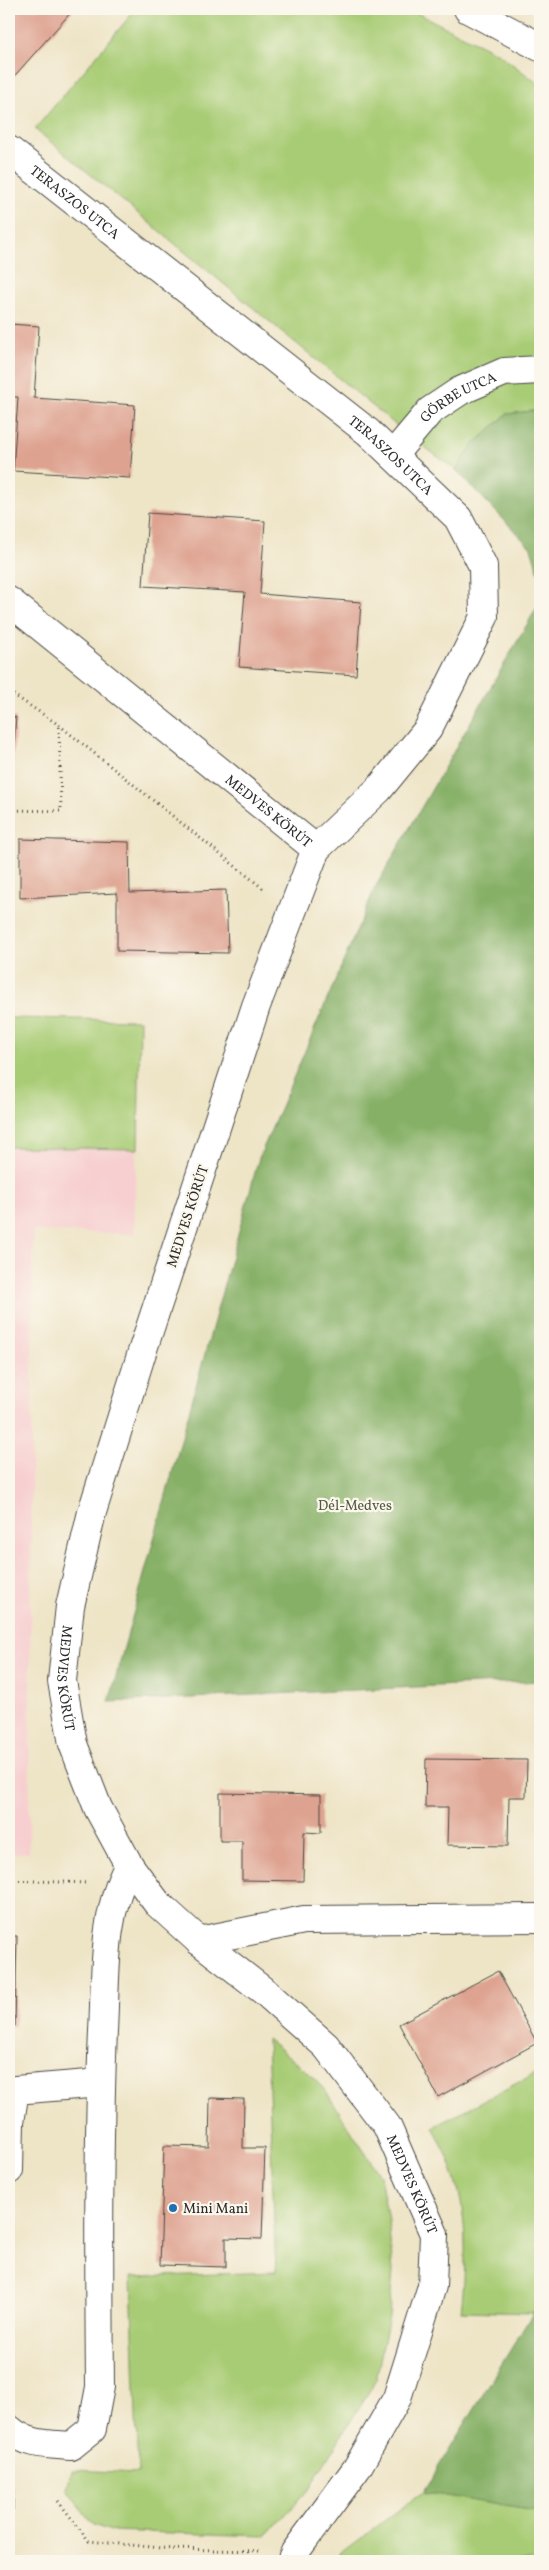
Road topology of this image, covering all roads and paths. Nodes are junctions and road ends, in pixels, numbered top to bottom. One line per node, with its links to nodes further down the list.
1 (468, 9): 2 (street)
2 (540, 47)
3 (9, 150): 5 (street, TERASZOS UTCA)
4 (540, 370): 5 (street, GÖRBE UTCA)
5 (393, 455): 10 (street, TERASZOS UTCA)
6 (9, 601): 10 (street, MEDVES KÖRÚT)
7 (9, 692): 8 (path)
8 (59, 725): 9 (path); 11 (path)
9 (9, 810)
10 (316, 849): 11 (street, MEDVES KÖRÚT)
11 (291, 914): 12 (street, MEDVES KÖRÚT)
12 (124, 1874): 13 (path); 15 (street, MEDVES KÖRÚT); 16 (street)
13 (9, 1880)
14 (540, 1918): 15 (street)
15 (199, 1941): 20 (street, MEDVES KÖRÚT)
16 (101, 2083): 17 (street); 18 (street)
17 (9, 2170)
18 (9, 2429)
19 (58, 2501): 20 (path)
20 (293, 2557)

